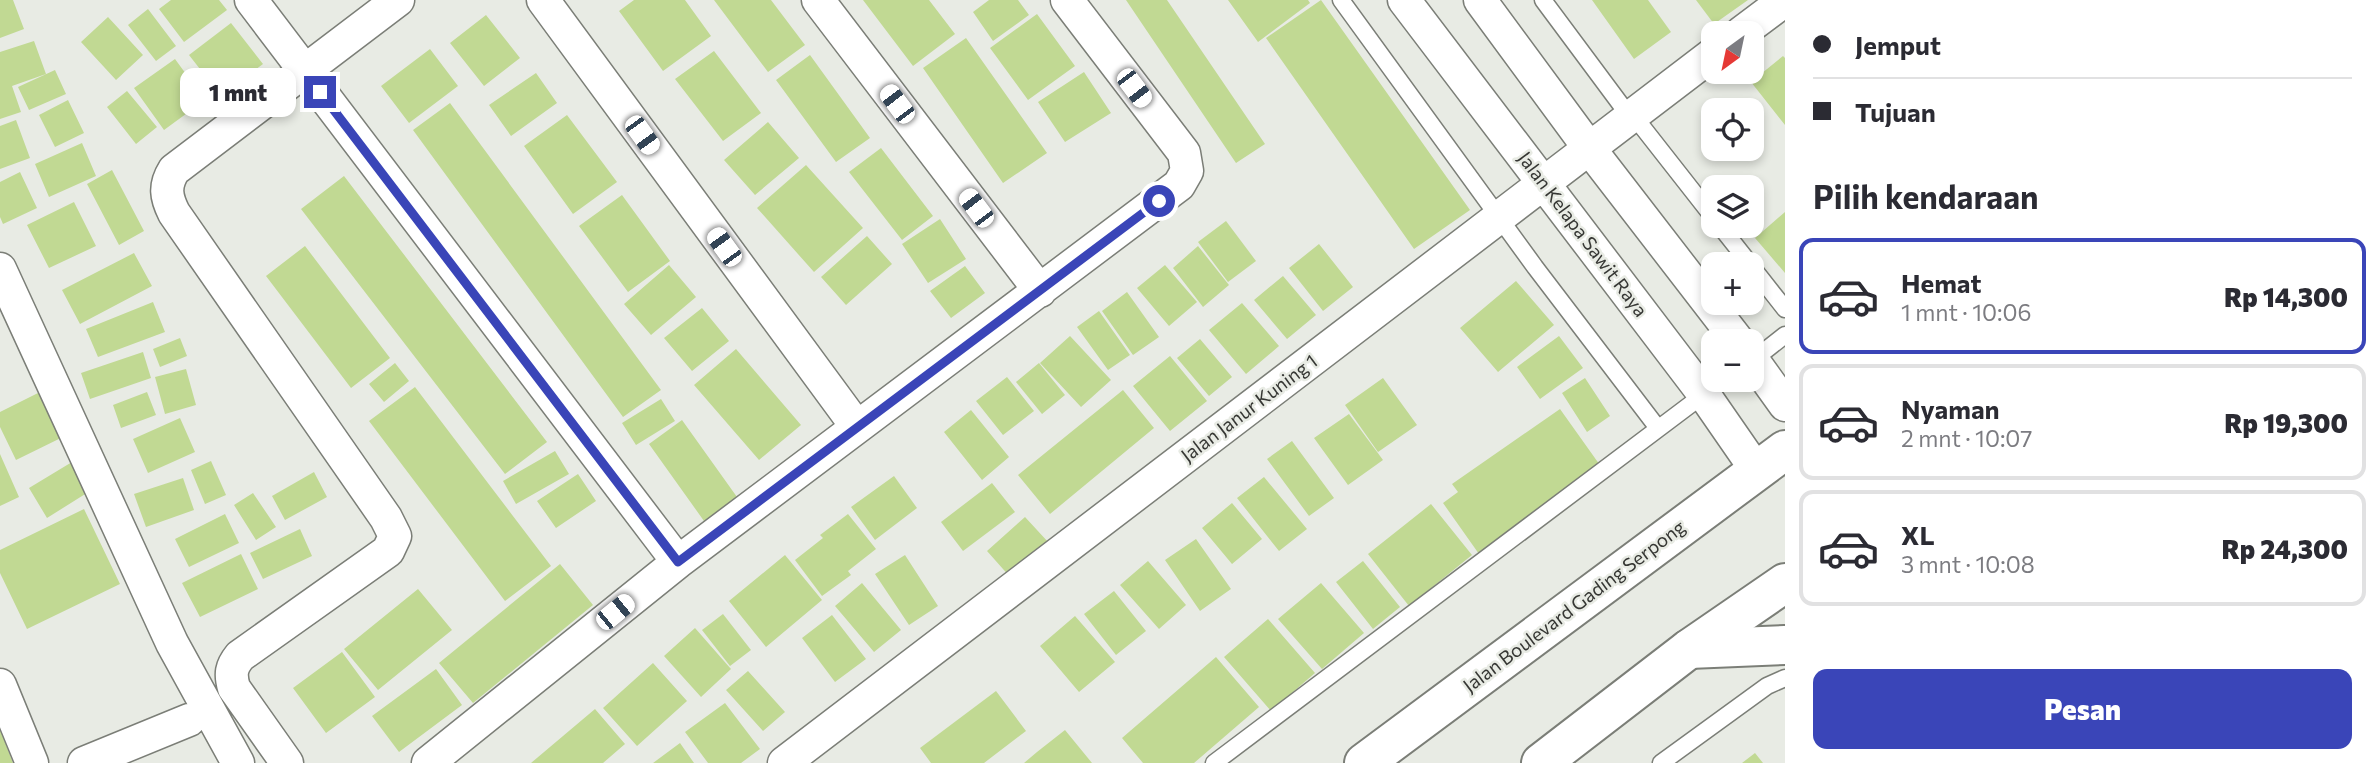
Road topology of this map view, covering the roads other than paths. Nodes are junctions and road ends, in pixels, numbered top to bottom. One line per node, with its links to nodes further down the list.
1 (251, 0): 13 (street)
2 (398, 0): 13 (street)
3 (543, 0): 33 (street)
4 (818, 0): 23 (street)
5 (1067, 0): 23 (street)
6 (1341, 0): 18 (lane)
7 (1404, 0): 16 (street, Jalan Kelapa Sawit Raya)
8 (1480, 0): 15 (street)
9 (1543, 0): 14 (lane)
10 (1785, 0): 11 (street)
11 (1757, 21)
12 (1701, 63): 14 (street, Jalan Janur Kuning 1)
13 (304, 71): 36 (street); 46 (street)
14 (1632, 116): 15 (street, Jalan Janur Kuning 1); 17 (lane)
15 (1589, 148): 16 (street, Jalan Janur Kuning 1); 25 (street)
16 (1544, 182): 18 (street, Jalan Janur Kuning 1); 28 (street, Jalan Kelapa Sawit Raya)
17 (1701, 202)
18 (1499, 218): 34 (lane); 48 (street, Jalan Janur Kuning 1)
19 (1730, 238): 20 (lane)
20 (1741, 252)
21 (0, 269): 45 (street)
22 (1764, 282): 24 (lane)
23 (1040, 292): 33 (street)
24 (1785, 309)
25 (1729, 329)
26 (1785, 335): 27 (lane)
27 (1764, 347)
28 (1701, 372)
29 (1764, 376): 32 (street)
30 (1705, 392): 34 (lane)
31 (1718, 392): 35 (street, Jalan Kelapa Sawit Raya)
32 (1785, 405)
33 (857, 427): 36 (street)
34 (1657, 427): 49 (lane)
35 (1771, 460): 50 (main road, Jalan Boulevard Gading Serpong)
36 (678, 562): 47 (street)
37 (1785, 583): 39 (main road)
38 (1785, 645): 39 (main road)
39 (1689, 649): 51 (main road)
40 (1785, 678): 52 (lane)
41 (0, 685): 43 (street)
42 (189, 720): 44 (street)
43 (32, 763)
44 (84, 763)
45 (238, 763)
46 (287, 763)
47 (428, 763)
48 (784, 763)
49 (1214, 763)
50 (1364, 763)
51 (1541, 763)
52 (1661, 763)

